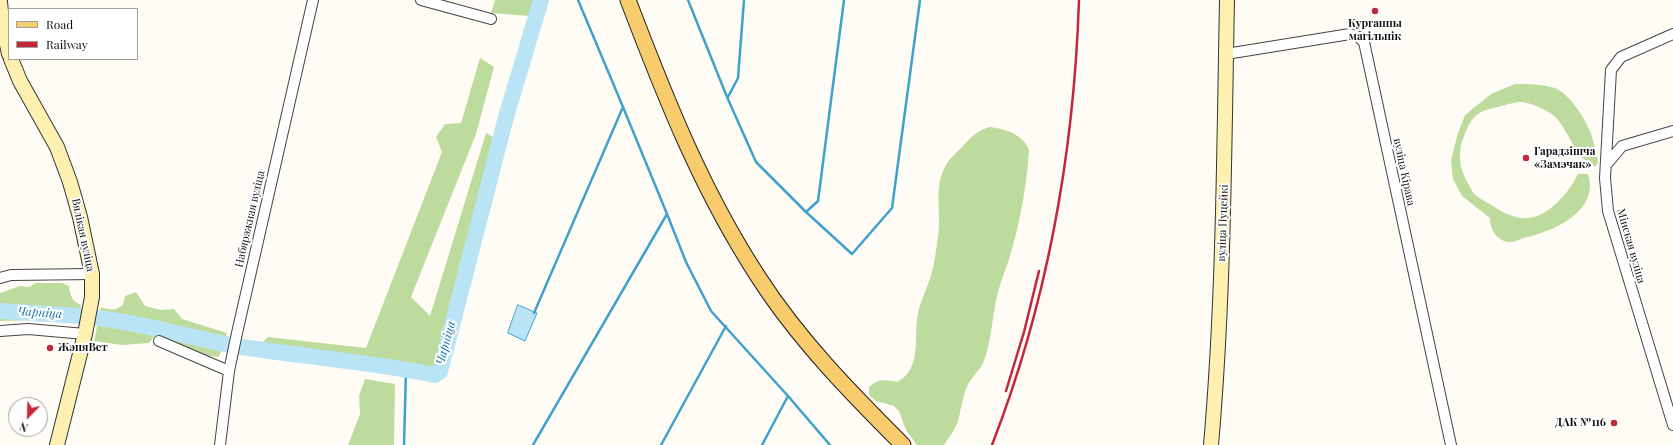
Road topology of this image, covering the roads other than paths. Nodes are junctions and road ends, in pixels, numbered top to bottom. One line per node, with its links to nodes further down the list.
1 (313, 0): 19 (street, Набярэжная вуліца)
2 (421, 0): 5 (street)
3 (628, 0): 23 (main road)
4 (1227, 0): 10 (main road, вуліца Пуцейкі)
5 (433, 1): 7 (street)
6 (0, 2): 9 (main road, Вялікая вуліца)
7 (491, 19)
8 (1673, 34): 13 (street, Мінская вуліца)
9 (7, 51)
10 (1226, 54): 24 (main road, вуліца Пуцейкі); 25 (street, вуліца Кірава)
11 (11, 60): 14 (main road, Вялікая вуліца)
12 (1673, 131): 13 (street)
13 (1607, 164): 20 (street, Мінская вуліца)
14 (92, 274): 15 (street); 17 (main road, Вялікая вуліца)
15 (0, 278)
16 (0, 331): 17 (street)
17 (85, 334): 21 (main road, Вялікая вуліца)
18 (159, 341): 19 (street)
19 (229, 371): 22 (street, Набярэжная вуліца)
20 (1673, 425)
21 (57, 445)
22 (220, 445)
23 (903, 445)
24 (1211, 445)
25 (1451, 445)

